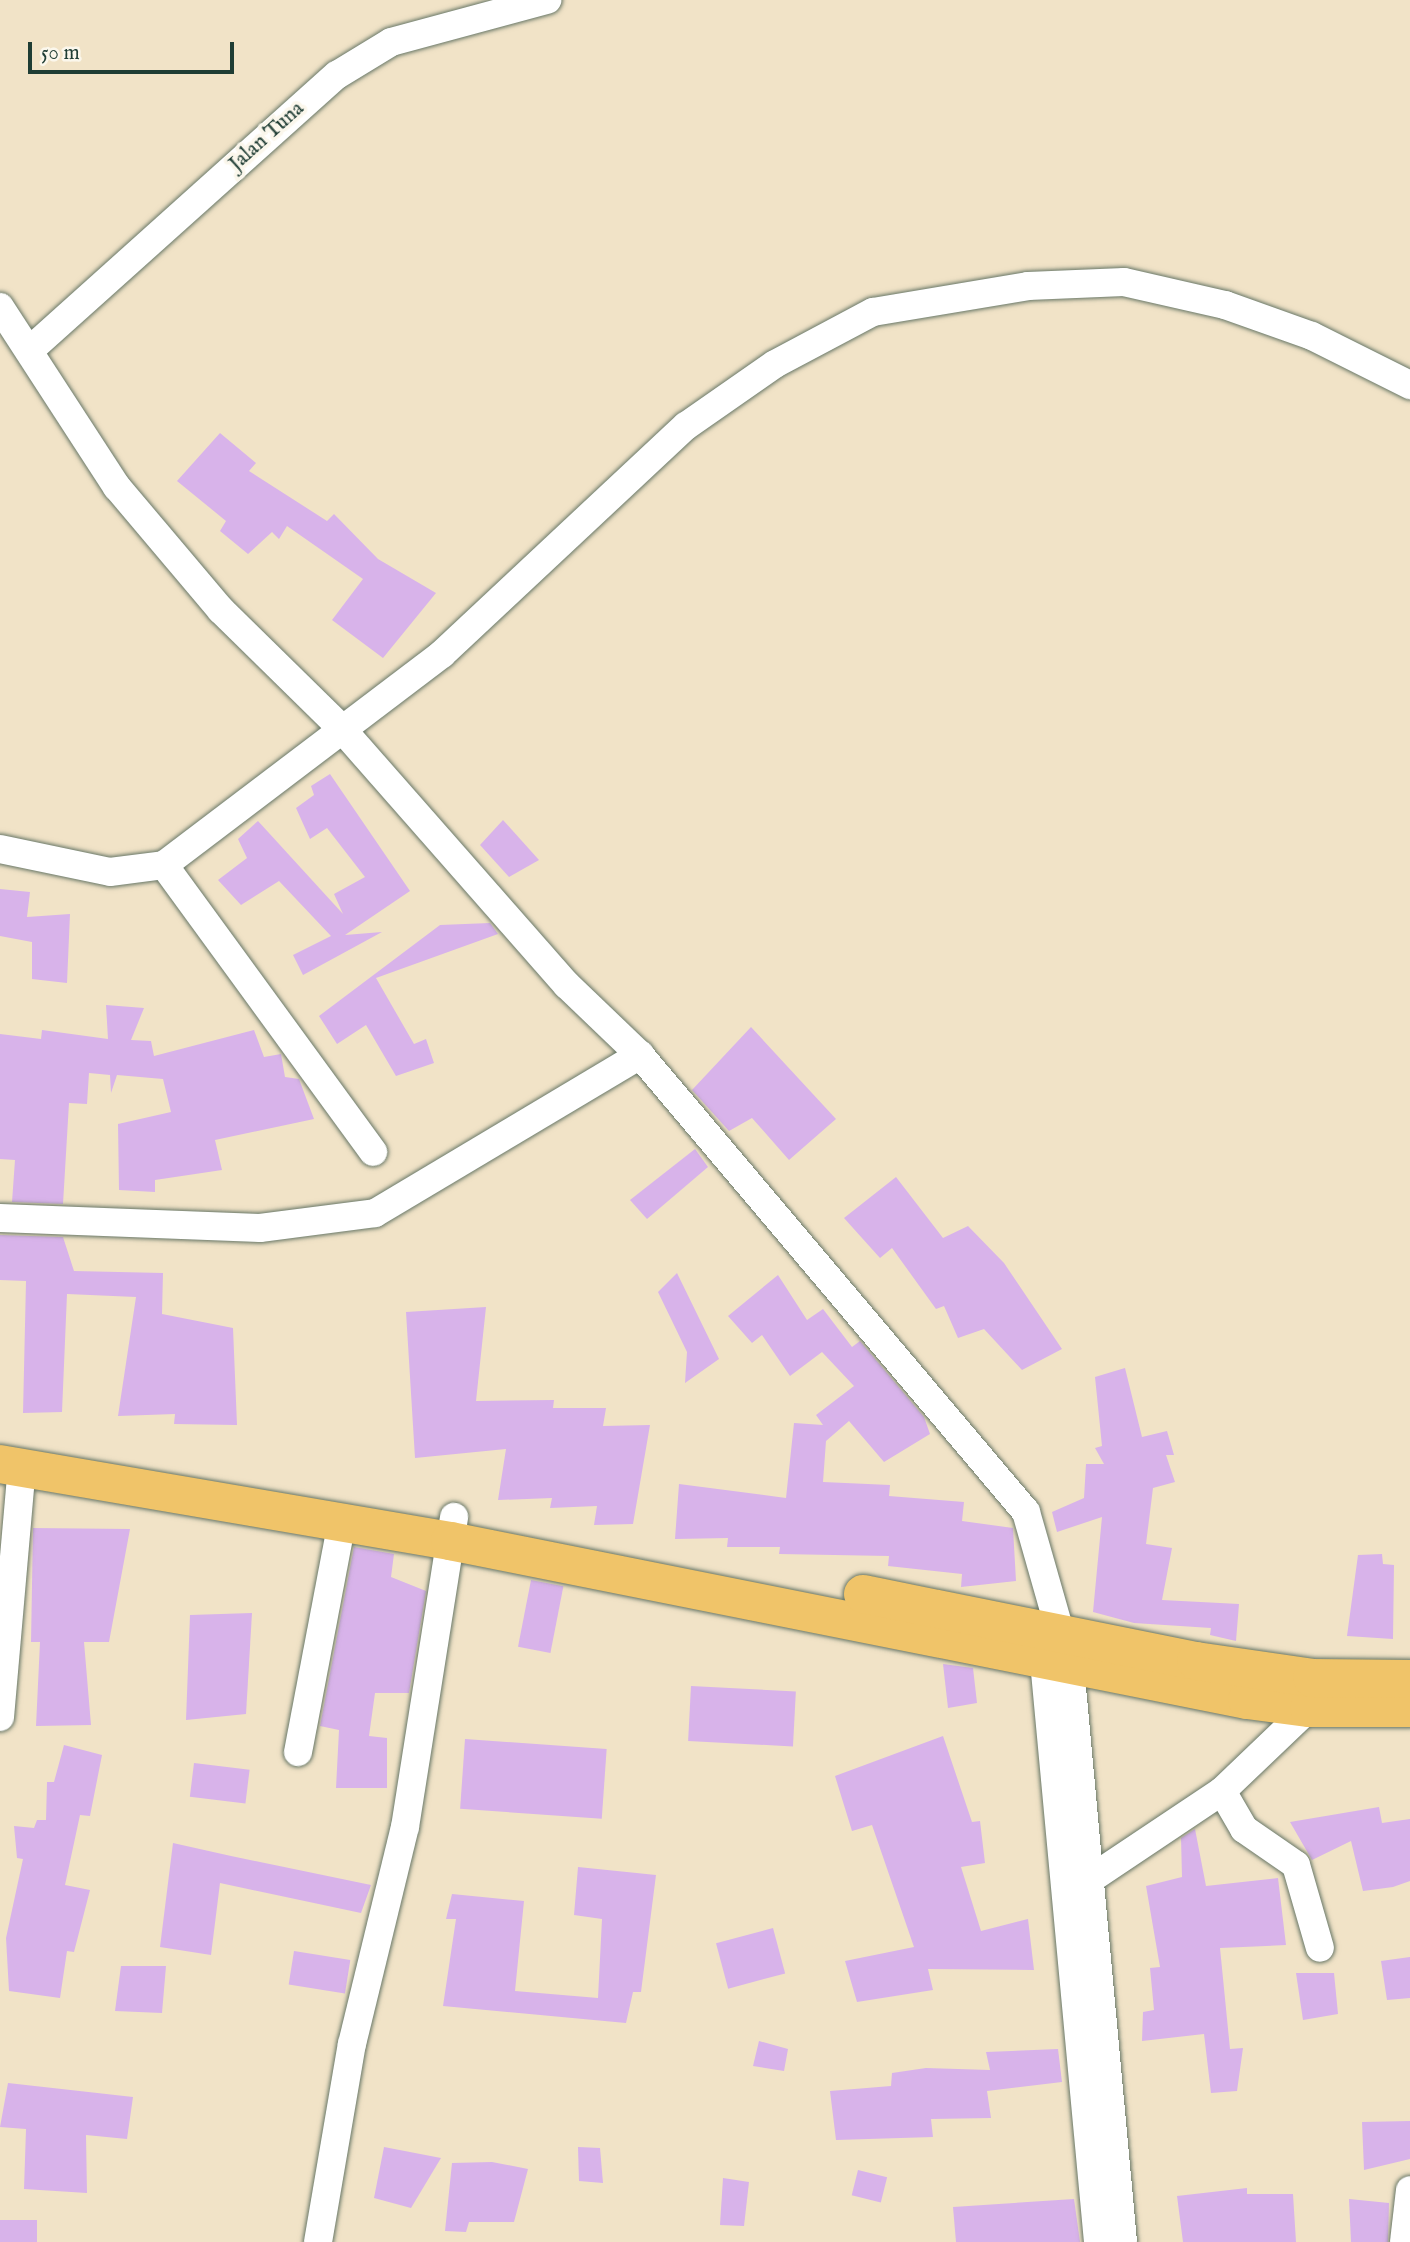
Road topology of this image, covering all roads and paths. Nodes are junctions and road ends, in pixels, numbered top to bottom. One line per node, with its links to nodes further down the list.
1 (547, 0): 2 (street, Jalan Tuna)
2 (478, 7): 4 (street, Jalan Tuna)
3 (0, 307): 4 (street)
4 (30, 350): 6 (street)
5 (1410, 385): 6 (street)
6 (341, 728): 8 (street); 9 (street)
7 (0, 849): 8 (street)
8 (164, 864): 10 (street)
9 (640, 1055): 11 (street); 15 (street)
10 (373, 1152)
11 (0, 1218)
12 (7, 1456): 13 (highway); 14 (highway); 19 (street)
13 (342, 1521): 14 (highway); 20 (street)
14 (452, 1529): 15 (highway); 25 (street)
15 (1057, 1654): 16 (highway); 17 (highway); 22 (street)
16 (1410, 1679)
17 (1309, 1708): 18 (highway); 21 (street)
18 (1410, 1708)
19 (0, 1717)
20 (298, 1752)
21 (1222, 1791): 22 (street); 23 (street)
22 (1074, 1884): 26 (street); 27 (street)
23 (1320, 1948)
24 (1410, 2190): 28 (street)
25 (318, 2242)
26 (1098, 2242)
27 (1123, 2242)
28 (1404, 2242)

